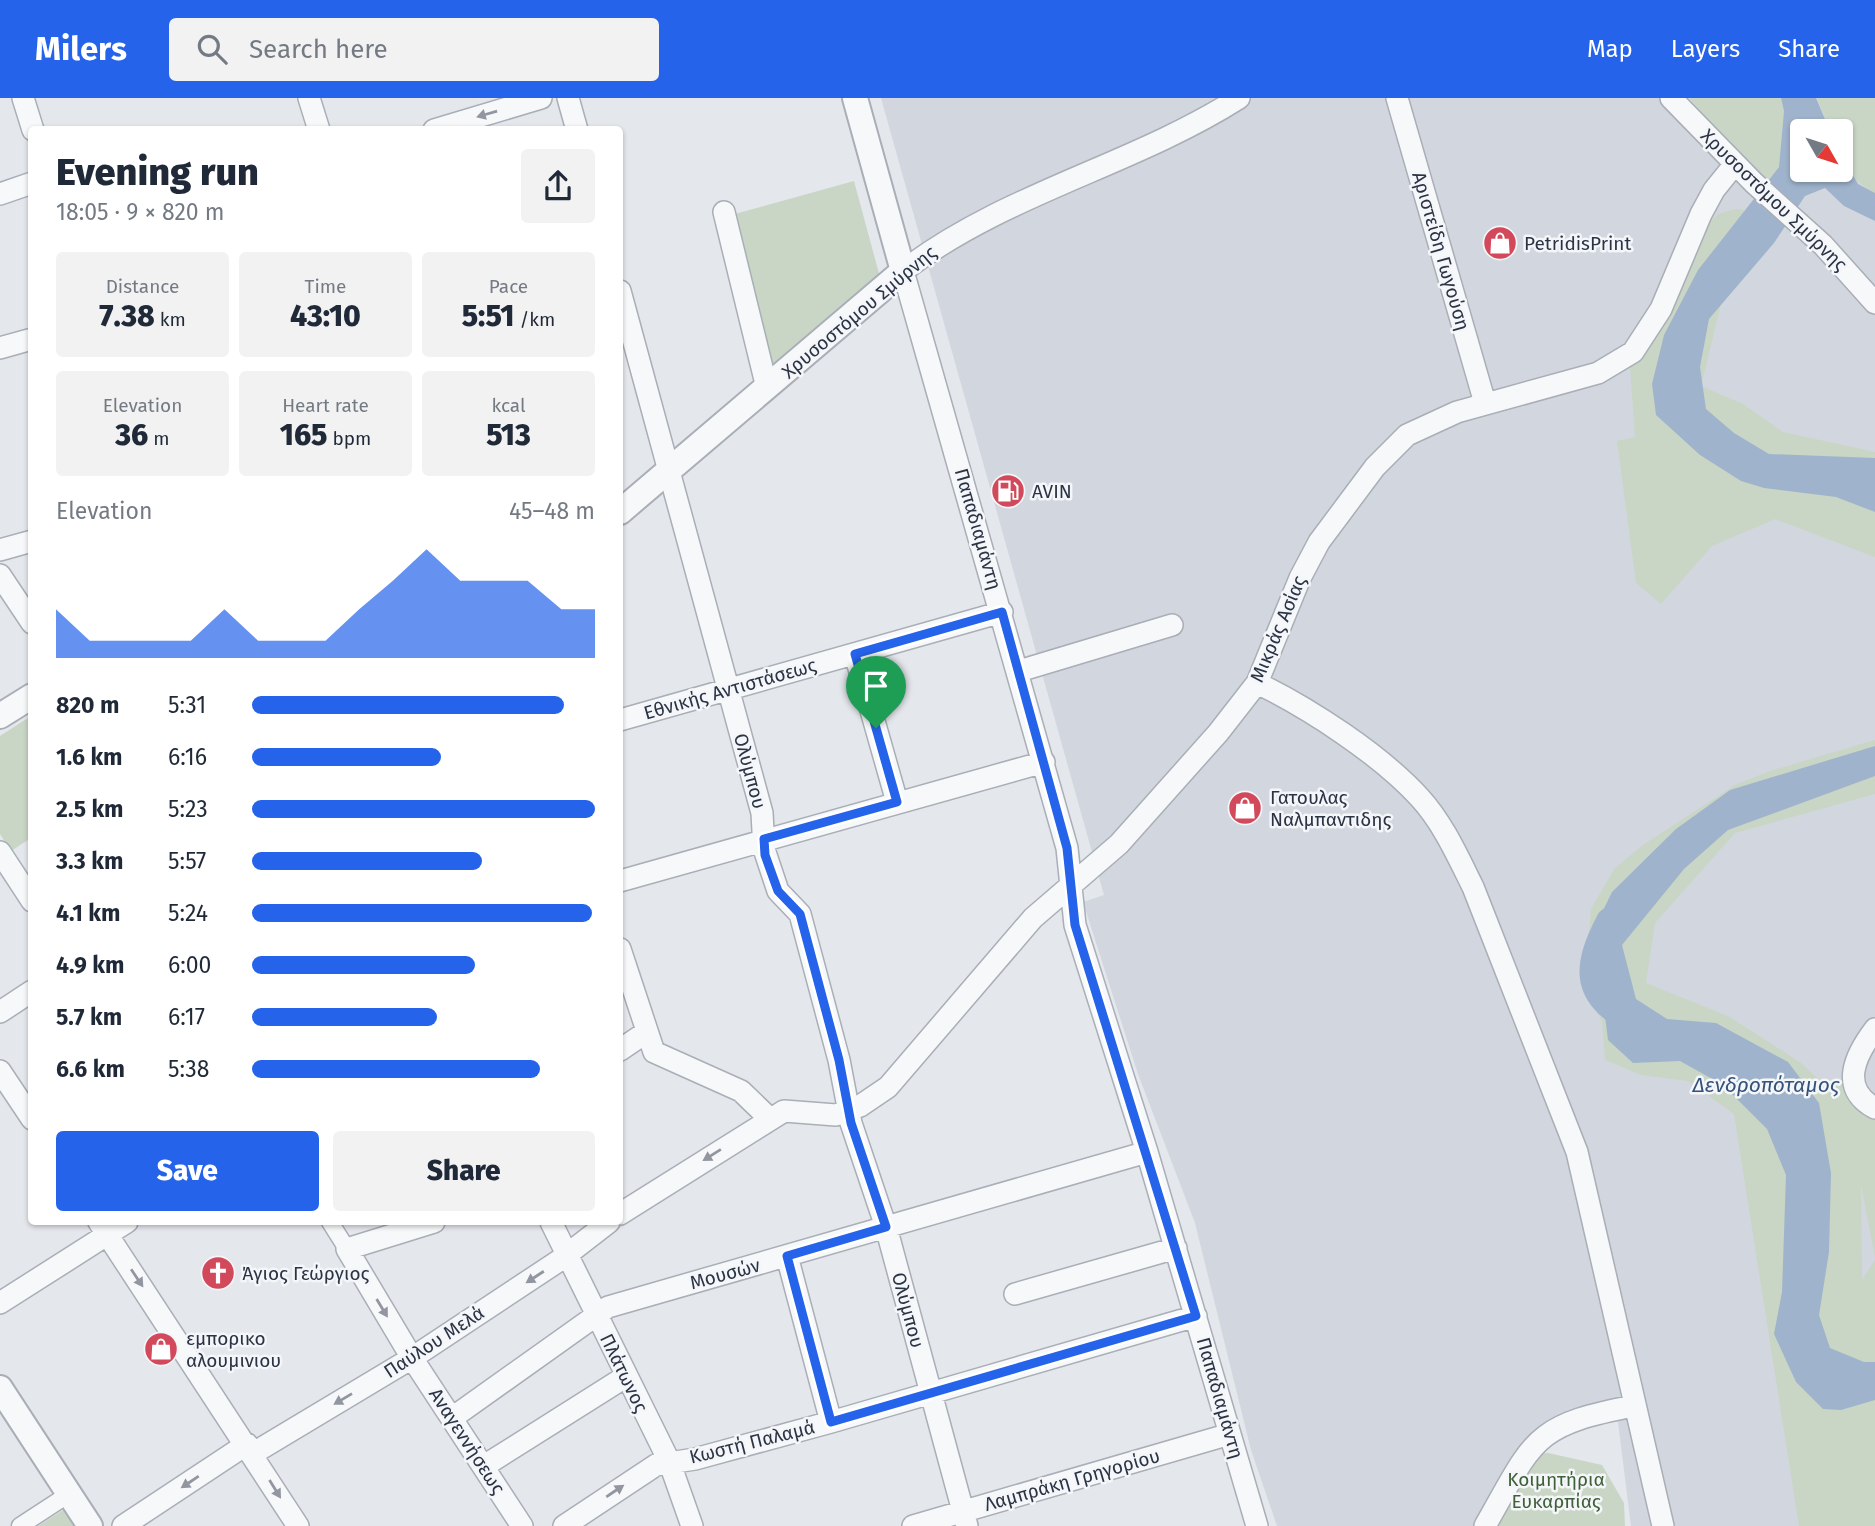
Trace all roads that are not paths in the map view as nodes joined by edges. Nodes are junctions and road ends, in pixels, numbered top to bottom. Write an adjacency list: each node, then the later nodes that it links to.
1 (23, 98): 9 (street)
2 (309, 98): 10 (street)
3 (541, 98): 11 (street, one-way to 11)
4 (569, 98): 12 (street)
5 (855, 98): 17 (street, Παπαδιαμάντη)
6 (1239, 98): 17 (street, Χρυσοστόμου Σμύρνης)
7 (1397, 98): 23 (street, Αριστείδη Γωγούση)
8 (1671, 98): 13 (street, Χρυσοστόμου Σμύρνης)
9 (32, 126)
10 (318, 126)
11 (447, 126)
12 (576, 126)
13 (1735, 164): 18 (street, Χρυσοστόμου Σμύρνης); 23 (street, Μικράς Ασίας)
14 (28, 184): 15 (street)
15 (0, 194)
16 (724, 212): 22 (street)
17 (903, 271): 22 (street, Χρυσοστόμου Σμύρνης); 29 (street, Παπαδιαμάντη)
18 (1875, 303)
19 (623, 322): 24 (street, Ολύμπου)
20 (28, 340): 21 (street)
21 (0, 348)
22 (767, 388): 24 (street, Χρυσοστόμου Σμύρνης)
23 (1485, 403): 34 (street, Μικράς Ασίας)
24 (668, 471): 25 (street, Χρυσοστόμου Σμύρνης); 35 (street, Ολύμπου)
25 (623, 509)
26 (28, 542): 27 (street)
27 (0, 550)
28 (0, 575): 30 (street)
29 (1002, 612): 32 (street, Εθνικής Αντιστάσεως); 33 (street, Παπαδιαμάντη)
30 (28, 617)
31 (1172, 625): 33 (street)
32 (855, 654): 35 (street, Εθνικής Αντιστάσεως); 40 (street)
33 (1020, 671): 39 (street, Παπαδιαμάντη)
34 (1257, 684): 44 (street, Μικράς Ασίας); 77 (street)
35 (729, 689): 38 (street, Εθνικής Αντιστάσεως); 41 (street, Ολύμπου)
36 (28, 698): 37 (street)
37 (0, 716)
38 (623, 719)
39 (1044, 762): 40 (street); 44 (street, Παπαδιαμάντη)
40 (897, 802): 41 (street)
41 (764, 839): 43 (street); 54 (street, Ολύμπου)
42 (0, 852): 45 (street)
43 (623, 880)
44 (1070, 886): 54 (street, Μικράς Ασίας); 57 (street, Παπαδιαμάντη)
45 (28, 895)
46 (623, 959): 50 (street)
47 (28, 994): 48 (street)
48 (0, 1012)
49 (1875, 1028): 53 (street)
50 (645, 1032): 51 (street); 56 (street)
51 (623, 1047)
52 (0, 1071): 55 (street)
53 (1875, 1108)
54 (848, 1111): 56 (street, Μικράς Ασίας); 63 (street, Ολύμπου)
55 (28, 1113)
56 (770, 1119): 58 (street, one-way to 58)
57 (1147, 1152): 63 (street, Μουσών); 65 (street, Παπαδιαμάντη)
58 (623, 1212)
59 (332, 1225): 66 (street)
60 (424, 1225): 66 (street)
61 (552, 1225): 67 (street, Πλάτωνος)
62 (605, 1225): 67 (street, Παύλου Μελά)
63 (886, 1227): 68 (street, Μουσών); 76 (street, Ολύμπου)
64 (103, 1228): 70 (street); 81 (street, one-way to 81)
65 (1176, 1248): 69 (street); 72 (street, Παπαδιαμάντη)
66 (347, 1249): 73 (street, Αναγεννήσεως, one-way to 73)
67 (567, 1255): 71 (street, Πλάτωνος); 73 (street, Παύλου Μελά, one-way to 73)
68 (787, 1256): 71 (street, Μουσών); 79 (street)
69 (1015, 1294)
70 (0, 1303)
71 (596, 1314): 74 (street, Πλάτωνος); 78 (street, Μουσών)
72 (1196, 1316): 76 (street, Κωστή Παλαμά); 80 (street, Παπαδιαμάντη)
73 (412, 1358): 78 (street, Αναγεννήσεως); 81 (street, Παύλου Μελά, one-way to 81)
74 (625, 1377): 82 (street, Πλάτωνος); 83 (street)
75 (0, 1388): 84 (street)
76 (931, 1392): 79 (street, Κωστή Παλαμά); 85 (street, Ολύμπου)
77 (1634, 1406): 95 (street); 96 (street)
78 (452, 1418): 83 (street, Αναγεννήσεως)
79 (831, 1422): 82 (street, Κωστή Παλαμά)
80 (1230, 1434): 85 (street, Λαμπράκη Γρηγορίου); 94 (street, Παπαδιαμάντη)
81 (249, 1449): 88 (street, Παύλου Μελά, one-way to 88); 89 (street, one-way to 89)
82 (669, 1461): 91 (street, Κωστή Παλαμά, one-way to 82); 92 (street, Πλάτωνος)
83 (484, 1466): 90 (street, Αναγεννήσεως)
84 (69, 1493): 86 (street); 87 (street)
85 (964, 1519): 93 (street, Λαμπράκη Γρηγορίου)
86 (20, 1526)
87 (90, 1526)
88 (123, 1526)
89 (298, 1526)
90 (522, 1526)
91 (564, 1526)
92 (692, 1526)
93 (913, 1526)
94 (1257, 1526)
95 (1485, 1526)
96 (1663, 1526)

